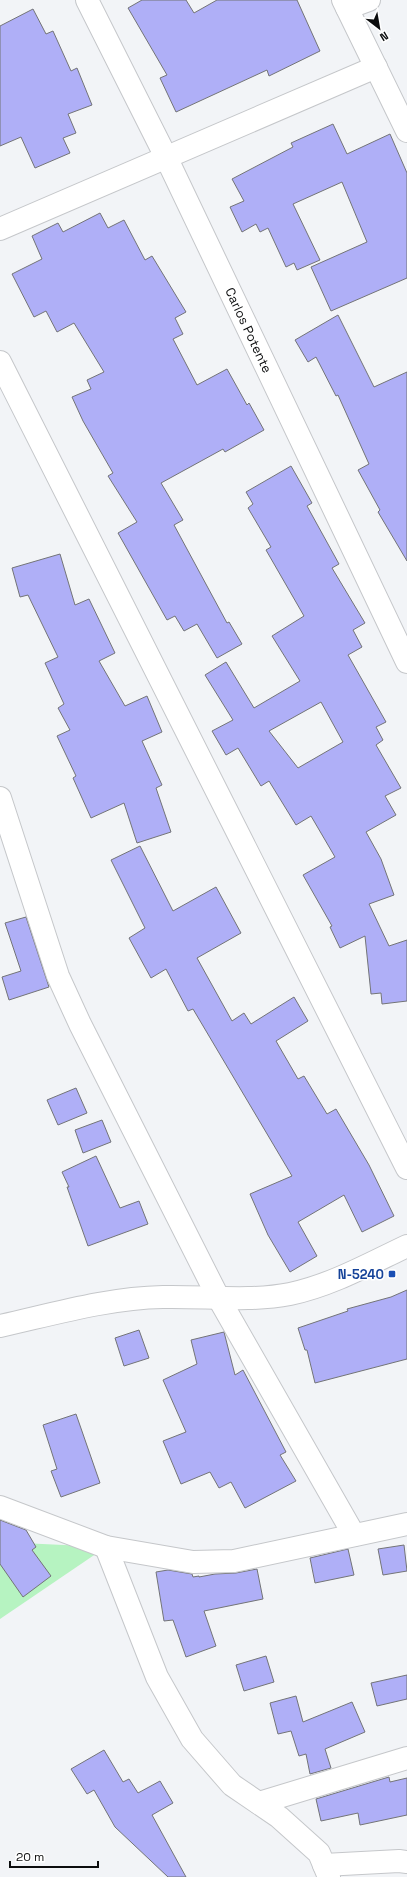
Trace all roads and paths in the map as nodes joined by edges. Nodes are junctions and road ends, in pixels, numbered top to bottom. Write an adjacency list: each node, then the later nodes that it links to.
1 (87, 0): 6 (street, Carlos Potente)
2 (369, 0): 3 (street)
3 (345, 4): 4 (street)
4 (376, 67): 5 (street); 6 (street)
5 (407, 131)
6 (166, 157): 7 (street); 9 (street, Carlos Potente)
7 (0, 229)
8 (0, 362): 11 (street)
9 (407, 662)
10 (0, 798): 13 (street)
11 (407, 1168)
12 (407, 1246): 13 (street)
13 (218, 1297): 14 (street); 17 (street)
14 (0, 1326)
15 (0, 1507): 18 (street)
16 (407, 1524): 17 (street)
17 (354, 1536): 18 (street)
18 (106, 1547): 20 (street)
19 (407, 1758): 20 (street)
20 (259, 1803): 22 (street)
21 (407, 1862): 22 (street)
22 (326, 1871)

